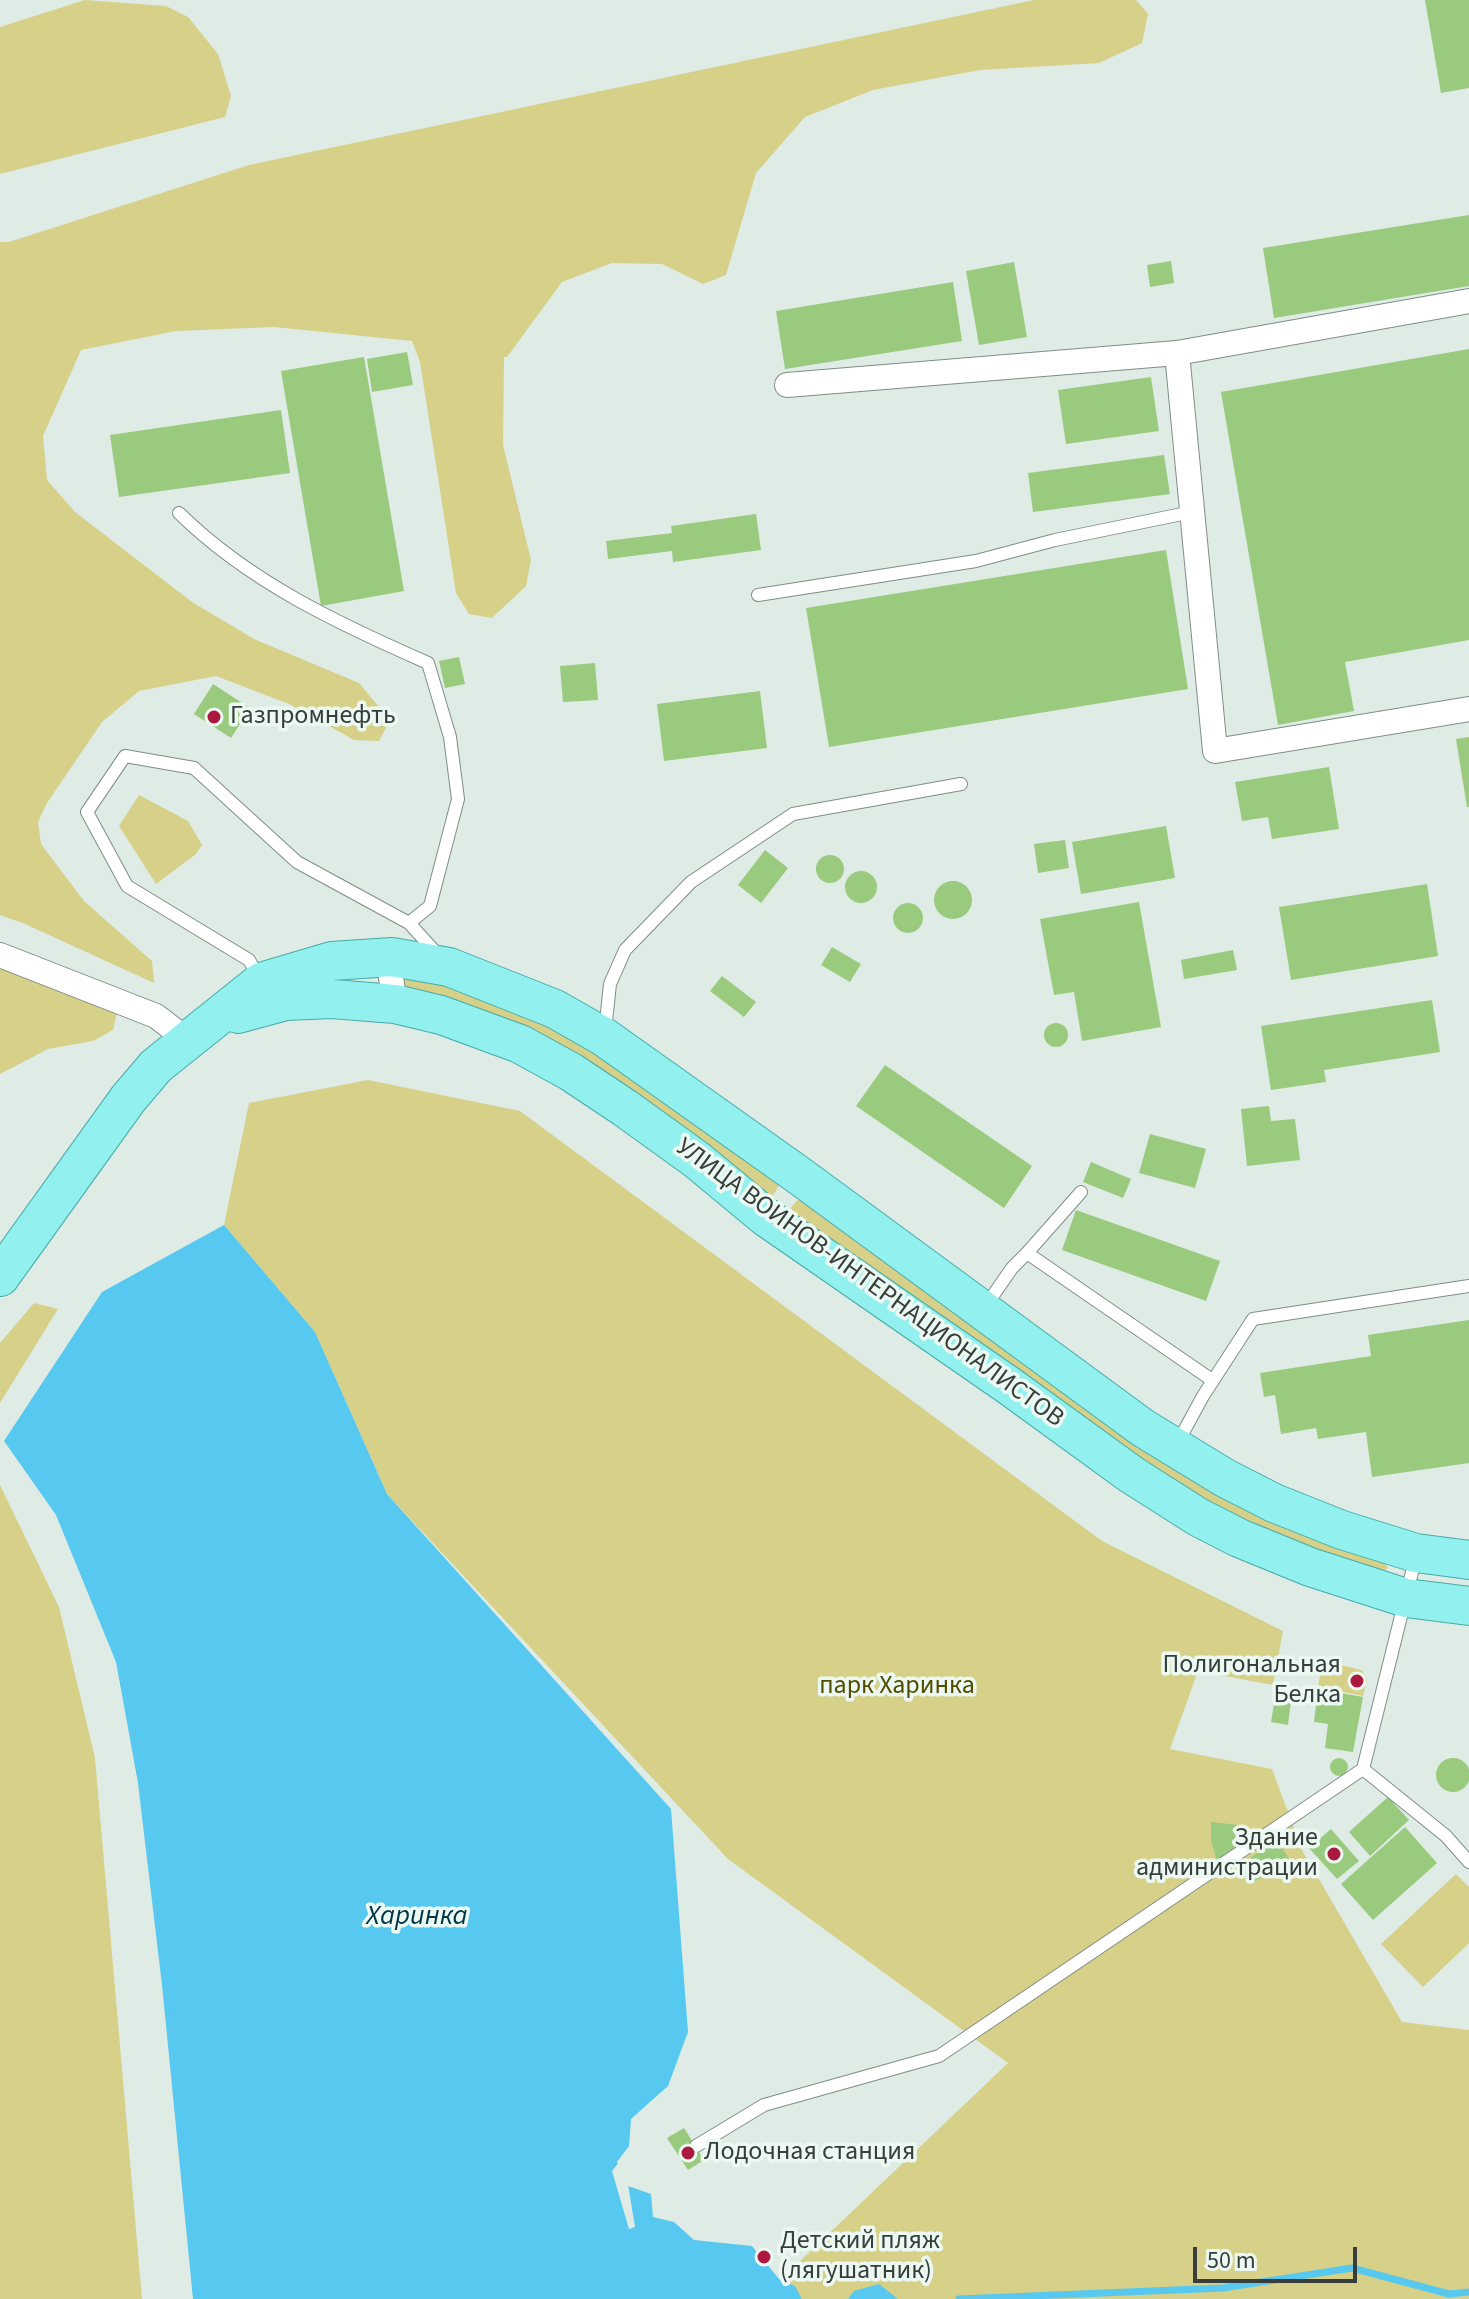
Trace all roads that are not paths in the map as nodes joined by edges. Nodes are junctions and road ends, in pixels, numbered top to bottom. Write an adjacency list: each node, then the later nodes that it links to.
1 (1469, 301): 2 (street)
2 (1177, 353): 3 (street); 4 (street)
3 (787, 385)
4 (1192, 512): 6 (lane); 7 (street)
5 (179, 513): 9 (lane)
6 (758, 595)
7 (1469, 709)
8 (961, 784): 16 (lane)
9 (409, 923): 12 (lane); 13 (lane)
10 (0, 955): 15 (street)
11 (392, 957): 12 (main road, УЛИЦА ВОИНОВ-ИНТЕРНАЦИОНАЛИСТОВ); 13 (main road, УЛИЦА ВОИНОВ-ИНТЕРНАЦИОНАЛИСТОВ); 14 (street)
12 (449, 967): 16 (main road, УЛИЦА ВОИНОВ-ИНТЕРНАЦИОНАЛИСТОВ)
13 (267, 994): 14 (main road, УЛИЦА ВОИНОВ-ИНТЕРНАЦИОНАЛИСТОВ); 15 (main road)
14 (395, 1004): 26 (main road, УЛИЦА ВОИНОВ-ИНТЕРНАЦИОНАЛИСТОВ)
15 (201, 1030): 19 (main road)
16 (604, 1037): 21 (main road, УЛИЦА ВОИНОВ-ИНТЕРНАЦИОНАЛИСТОВ)
17 (1081, 1192): 18 (lane)
18 (1027, 1253): 21 (lane); 22 (lane)
19 (0, 1277)
20 (1469, 1286): 22 (lane)
21 (983, 1310): 23 (main road, УЛИЦА ВОИНОВ-ИНТЕРНАЦИОНАЛИСТОВ)
22 (1212, 1380): 23 (lane)
23 (1175, 1449): 24 (main road, УЛИЦА ВОИНОВ-ИНТЕРНАЦИОНАЛИСТОВ)
24 (1416, 1553): 25 (main road, УЛИЦА ВОИНОВ-ИНТЕРНАЦИОНАЛИСТОВ); 26 (lane)
25 (1469, 1560)
26 (1406, 1598): 27 (main road, УЛИЦА ВОИНОВ-ИНТЕРНАЦИОНАЛИСТОВ); 28 (lane)
27 (1469, 1606)
28 (1363, 1769): 29 (lane); 30 (lane)
29 (1469, 1862)
30 (696, 2146)

